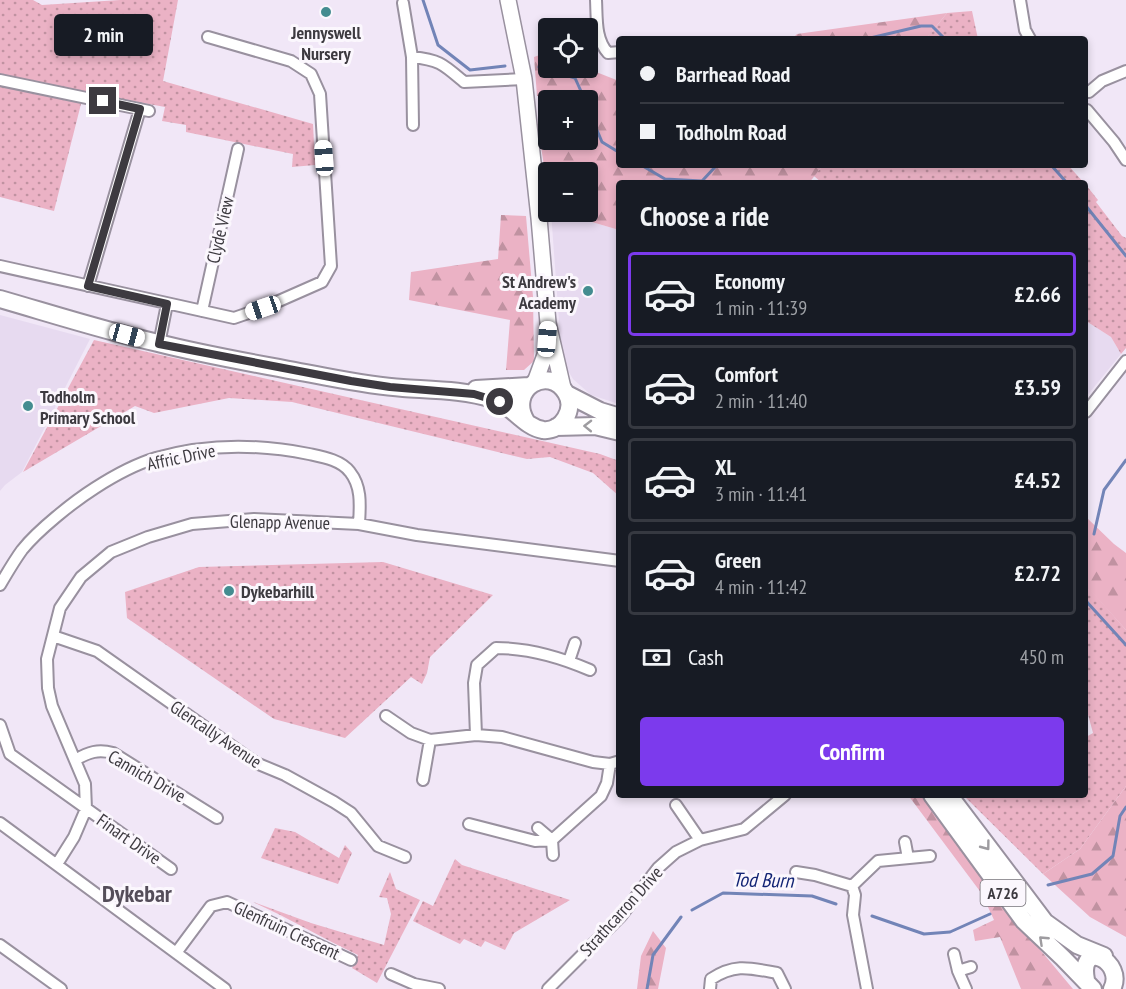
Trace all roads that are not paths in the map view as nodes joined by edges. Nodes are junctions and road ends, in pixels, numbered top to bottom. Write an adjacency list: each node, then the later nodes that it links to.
1 (508, 0): 10 (street)
2 (596, 0): 7 (street)
3 (1020, 0): 5 (street)
4 (404, 3): 8 (street)
5 (1028, 36)
6 (208, 37): 23 (street)
7 (616, 52)
8 (412, 57): 10 (street); 16 (street)
9 (1126, 71): 12 (street)
10 (524, 79): 24 (street)
11 (0, 80): 20 (street)
12 (1088, 90)
13 (1088, 93): 14 (street)
14 (1088, 108)
15 (1088, 111): 18 (street)
16 (413, 125)
17 (238, 149): 23 (street, Clyde View)
18 (1126, 160)
19 (0, 266): 20 (street)
20 (88, 286): 22 (street)
21 (0, 299): 25 (main road)
22 (167, 304): 23 (street); 25 (street)
23 (202, 311)
24 (548, 323): 27 (street); 29 (street)
25 (159, 344): 28 (main road)
26 (1126, 361): 30 (street)
27 (532, 384): 28 (main road); 29 (main road); 32 (main road)
28 (448, 391): 32 (main road)
29 (565, 391): 31 (main road); 33 (main road)
30 (1088, 409)
31 (616, 416)
32 (526, 421): 33 (main road)
33 (556, 427): 34 (main road, one-way to 33)
34 (616, 431)
35 (359, 524): 36 (street, Glenapp Avenue); 37 (street, Affric Drive); 38 (street, Glenapp Avenue)
36 (616, 560)
37 (0, 585)
38 (53, 636): 46 (street, Glenapp Avenue); 63 (street, Glencally Avenue)
39 (575, 643): 40 (street)
40 (569, 661): 41 (street); 44 (street)
41 (590, 670)
42 (386, 716): 45 (street)
43 (0, 725): 53 (street, Finart Drive)
44 (476, 735): 45 (street); 47 (street)
45 (430, 740): 48 (street)
46 (75, 760): 53 (street, Glenapp Avenue); 54 (street, Cannich Drive)
47 (615, 762): 58 (street)
48 (423, 780)
49 (781, 798): 59 (street, Strathcarron Drive)
50 (934, 798): 77 (main road, A726, one-way to 50)
51 (952, 798): 72 (main road, A726, one-way to 72)
52 (676, 805): 59 (street)
53 (86, 809): 65 (street, Glenapp Avenue); 66 (street, Finart Drive)
54 (217, 818)
55 (0, 822): 65 (street)
56 (469, 824): 58 (street)
57 (538, 828): 58 (street)
58 (552, 840): 61 (street)
59 (700, 840): 79 (street, Strathcarron Drive)
60 (905, 842): 64 (street)
61 (553, 855)
62 (930, 856): 64 (street)
63 (405, 857)
64 (908, 858): 68 (street)
65 (57, 864): 70 (street)
66 (171, 869)
67 (796, 872): 68 (street)
68 (852, 886): 85 (street)
69 (0, 945): 80 (street)
70 (176, 953): 73 (street, Glenfruin Crescent); 81 (street)
71 (954, 954): 75 (street)
72 (1114, 956): 77 (main road); 78 (main road)
73 (351, 960)
74 (970, 967): 75 (street)
75 (958, 971): 86 (street)
76 (391, 974): 82 (street)
77 (1089, 986)
78 (1117, 986)
79 (554, 987)
80 (61, 989)
81 (225, 989)
82 (439, 989)
83 (710, 989): 84 (street)
84 (785, 989)
85 (867, 989)
86 (966, 989)

